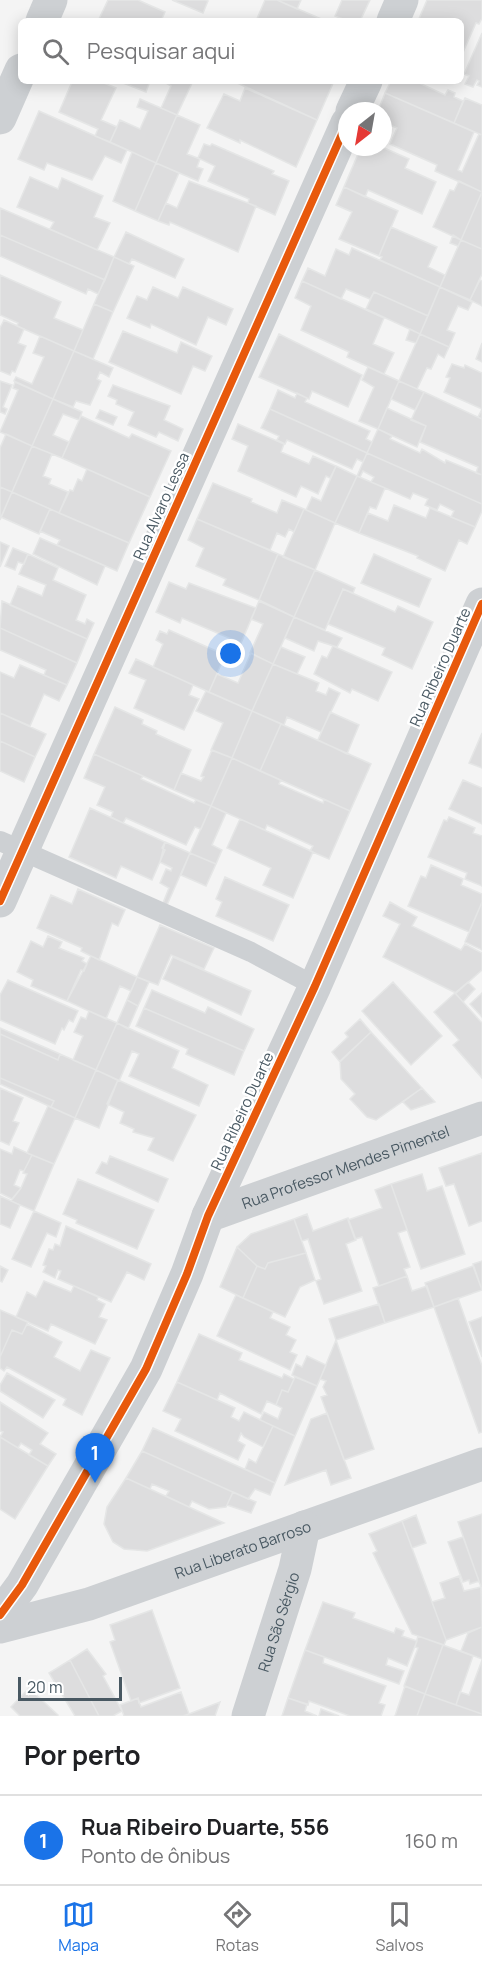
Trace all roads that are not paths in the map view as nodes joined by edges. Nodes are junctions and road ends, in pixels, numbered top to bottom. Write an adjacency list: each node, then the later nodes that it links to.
1 (51, 0): 3 (street)
2 (402, 0): 4 (street)
3 (43, 18)
4 (394, 18)
5 (18, 77): 8 (street)
6 (365, 84): 7 (street)
7 (356, 102)
8 (0, 118)
9 (338, 142): 11 (street, Rua Alvaro Lessa)
10 (482, 604): 13 (street, Rua Ribeiro Duarte)
11 (11, 846): 12 (street, Rua Alvaro Lessa); 13 (lane)
12 (0, 901)
13 (315, 986): 15 (street, Rua Ribeiro Duarte)
14 (482, 1118): 15 (street, Rua Professor Mendes Pimentel)
15 (208, 1216): 18 (street, Rua Ribeiro Duarte)
16 (482, 1464): 17 (street, Rua Liberato Barroso)
17 (304, 1527): 19 (street, Rua Liberato Barroso); 20 (street, Rua São Sérgio)
18 (0, 1615)
19 (0, 1627)
20 (248, 1716)

